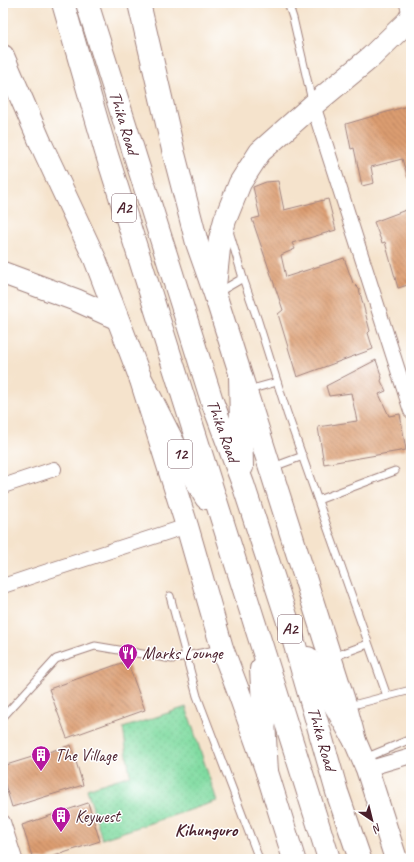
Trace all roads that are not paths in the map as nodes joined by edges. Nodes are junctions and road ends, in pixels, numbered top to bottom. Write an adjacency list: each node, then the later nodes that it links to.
1 (63, 3): 25 (main road, Thika Road / A2)
2 (86, 3): 21 (main road, Thika Road / A2)
3 (139, 3): 11 (main road, Thika Road)
4 (288, 3): 7 (lane)
5 (408, 17): 7 (main road)
6 (3, 56): 12 (main road)
7 (313, 105): 8 (main road); 16 (street)
8 (225, 220): 10 (lane); 11 (main road)
9 (3, 273): 12 (main road)
10 (243, 278): 11 (lane); 14 (lane)
11 (215, 294): 15 (main road, Thika Road)
12 (116, 318): 13 (main road)
13 (140, 377): 24 (main road); 25 (main road, 12)
14 (277, 382): 15 (lane); 17 (lane)
15 (243, 384): 18 (main road, Thika Road); 21 (main road)
16 (411, 411)
17 (303, 456): 18 (lane); 23 (lane)
18 (270, 468): 33 (main road, Thika Road)
19 (54, 469): 22 (street)
20 (395, 471): 23 (lane)
21 (243, 484): 28 (main road, Thika Road / A2)
22 (3, 486)
23 (318, 500): 30 (lane)
24 (187, 526): 26 (street); 31 (main road)
25 (224, 528): 29 (main road, Thika Road / A2)
26 (3, 586)
27 (170, 596): 32 (lane)
28 (290, 628): 39 (main road); 47 (main road, Thika Road / A2)
29 (259, 637): 41 (main road); 46 (main road, Thika Road / A2)
30 (368, 644): 33 (lane); 35 (lane)
31 (222, 648): 32 (lane); 41 (main road)
32 (186, 656): 37 (lane); 44 (lane)
33 (331, 658): 36 (main road, Thika Road)
34 (411, 690): 35 (lane)
35 (387, 696): 36 (lane)
36 (346, 707): 39 (main road, Thika Road)
37 (3, 717)
38 (411, 739): 39 (lane)
39 (362, 756): 40 (street); 48 (main road, Thika Road)
40 (410, 760)
41 (266, 772): 45 (main road)
42 (3, 822): 43 (street)
43 (15, 859)
44 (258, 859)
45 (294, 859)
46 (329, 859)
47 (360, 859)
48 (396, 859)

